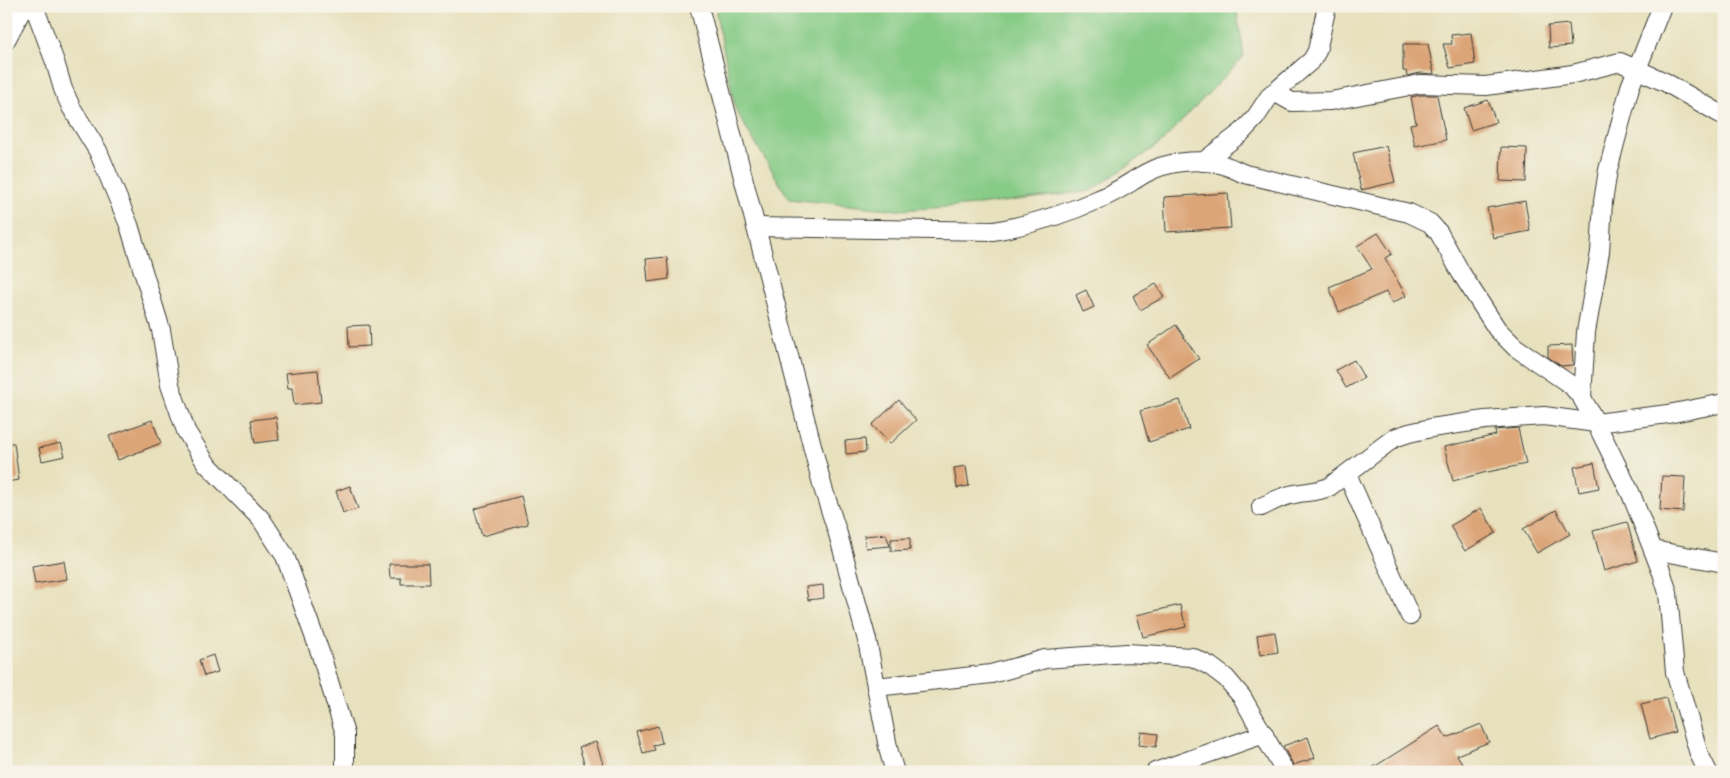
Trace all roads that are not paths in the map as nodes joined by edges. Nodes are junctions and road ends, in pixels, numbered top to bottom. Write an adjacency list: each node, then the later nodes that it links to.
1 (24, 6): 6 (street)
2 (34, 6): 22 (street)
3 (698, 6): 11 (street)
4 (1327, 6): 8 (street)
5 (1662, 6): 7 (street)
6 (6, 40)
7 (1637, 68): 8 (street); 9 (street); 12 (street)
8 (1274, 92): 10 (street)
9 (1724, 116)
10 (1203, 162): 11 (street); 12 (street)
11 (756, 227): 20 (street)
12 (1582, 398): 14 (street)
13 (1724, 402): 14 (street)
14 (1596, 423): 15 (street); 17 (street)
15 (1347, 474): 16 (street); 19 (street)
16 (1261, 507)
17 (1653, 550): 18 (street); 26 (street)
18 (1724, 563)
19 (1410, 616)
20 (876, 687): 21 (street); 23 (street)
21 (1264, 734): 24 (street); 25 (street)
22 (345, 772)
23 (895, 772)
24 (1154, 772)
25 (1285, 772)
26 (1708, 772)

